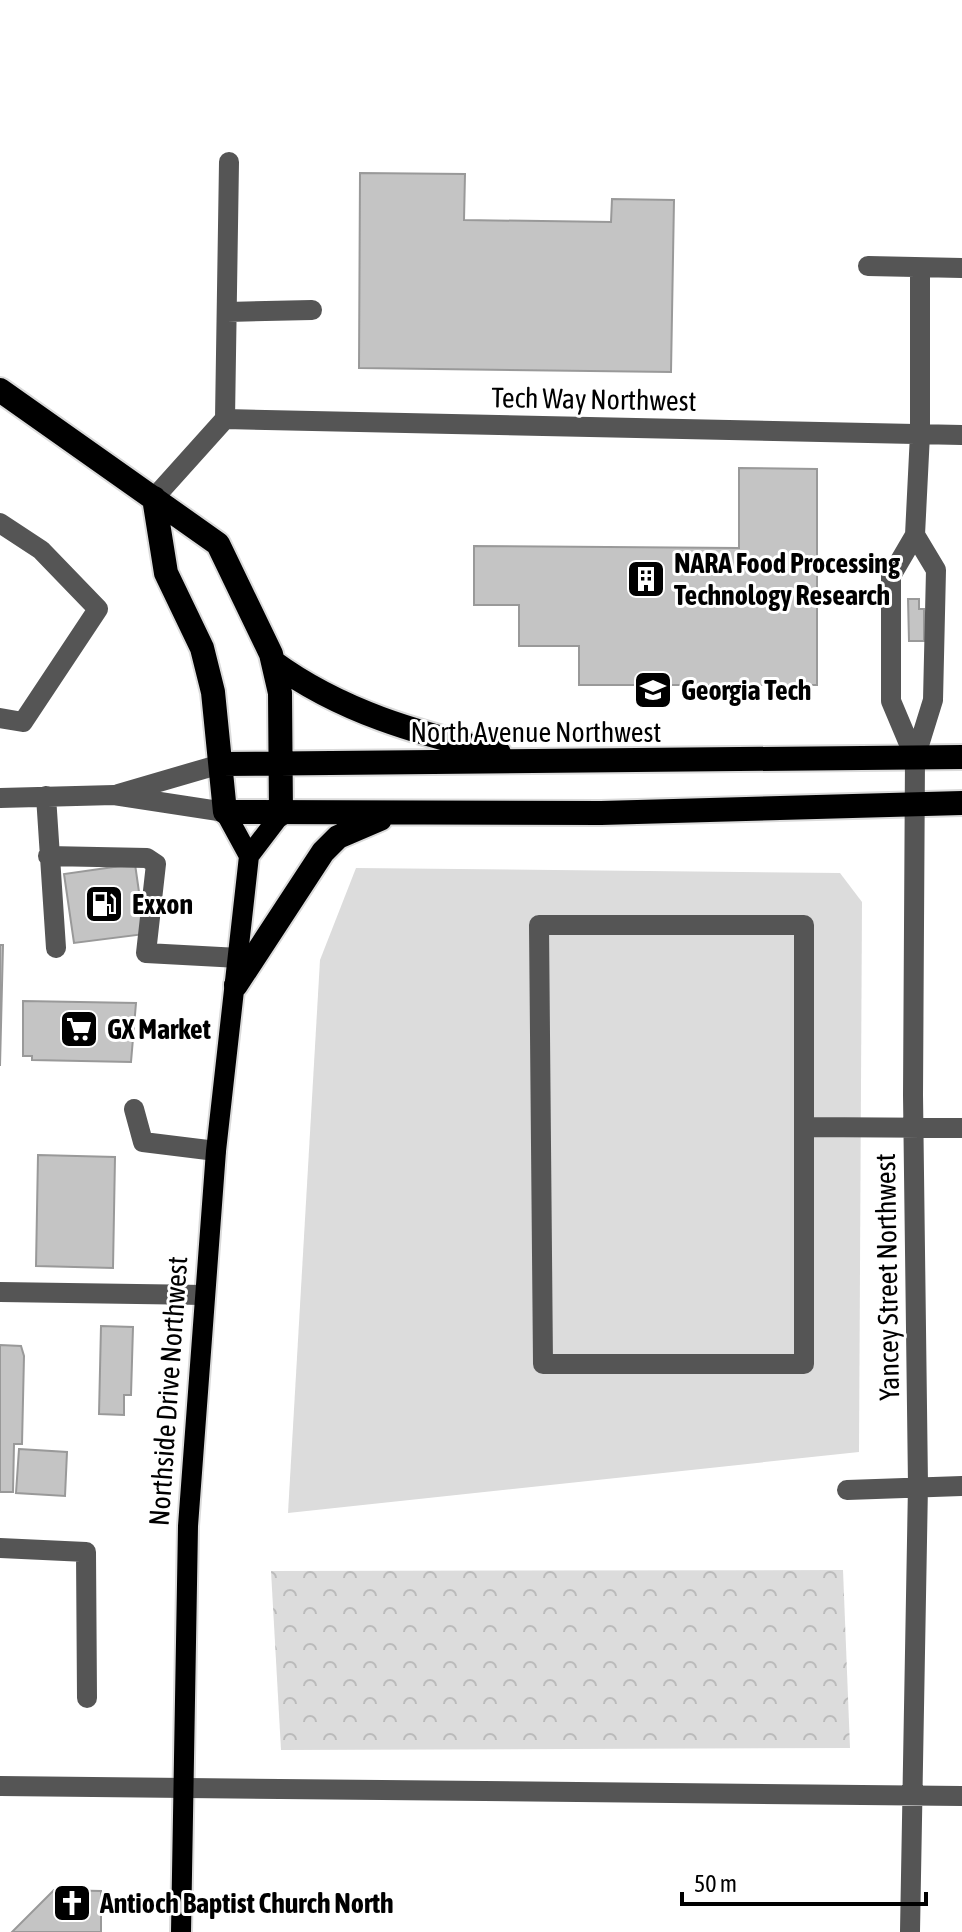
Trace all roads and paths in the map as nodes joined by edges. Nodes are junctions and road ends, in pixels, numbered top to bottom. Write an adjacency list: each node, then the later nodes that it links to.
1 (229, 162): 6 (street)
2 (868, 266): 4 (street)
3 (962, 268): 4 (street)
4 (920, 270): 9 (street)
5 (312, 310): 6 (street)
6 (227, 312): 8 (street)
7 (0, 390): 11 (highway)
8 (225, 419): 9 (street, Tech Way Northwest); 11 (street)
9 (920, 434): 10 (street, Tech Way Northwest); 13 (street)
10 (962, 435)
11 (154, 498): 14 (highway); 20 (highway)
12 (0, 523): 15 (street)
13 (915, 535): 17 (street); 17 (street)
14 (273, 662): 18 (highway); 19 (highway)
15 (0, 718)
16 (962, 757): 17 (highway, North Avenue Northwest)
17 (915, 758): 19 (highway, North Avenue Northwest); 24 (street, Yancey Street Northwest)
18 (283, 762): 19 (highway, North Avenue Northwest); 20 (highway, North Avenue Northwest); 28 (highway)
19 (533, 762)
20 (221, 764): 21 (street, North Avenue Northwest); 26 (highway)
21 (114, 795): 22 (street, North Avenue Northwest); 26 (street, North Avenue Northwest)
22 (46, 796): 23 (street, North Avenue Northwest); 29 (street)
23 (0, 798)
24 (914, 803): 25 (highway, North Avenue Northwest); 27 (highway, North Avenue Northwest); 36 (street, Yancey Street Northwest)
25 (962, 803)
26 (225, 812): 28 (highway, North Avenue Northwest); 30 (main road)
27 (400, 812): 28 (highway, North Avenue Northwest); 33 (highway)
28 (281, 814): 30 (main road)
29 (48, 856): 31 (street); 32 (street)
30 (249, 856): 32 (main road, Northside Drive Northwest)
31 (56, 948)
32 (239, 958): 33 (main road, Northside Drive Northwest)
33 (236, 985): 38 (main road, Northside Drive Northwest)
34 (134, 1109): 38 (street)
35 (804, 1127): 35 (street); 36 (street)
36 (914, 1127): 37 (street); 41 (street, Yancey Street Northwest)
37 (962, 1128)
38 (216, 1151): 40 (main road, Northside Drive Northwest)
39 (0, 1292): 40 (street)
40 (205, 1295): 47 (main road, Northside Drive Northwest)
41 (918, 1485): 42 (street); 43 (street); 48 (street, Yancey Street Northwest)
42 (962, 1486)
43 (847, 1490)
44 (0, 1548): 45 (street)
45 (87, 1698)
46 (0, 1786): 47 (street)
47 (183, 1788): 48 (street); 50 (main road, Northside Drive Northwest)
48 (913, 1795): 49 (street); 51 (street, Yancey Street Northwest)
49 (962, 1796)
50 (181, 1932)
51 (910, 1932)

